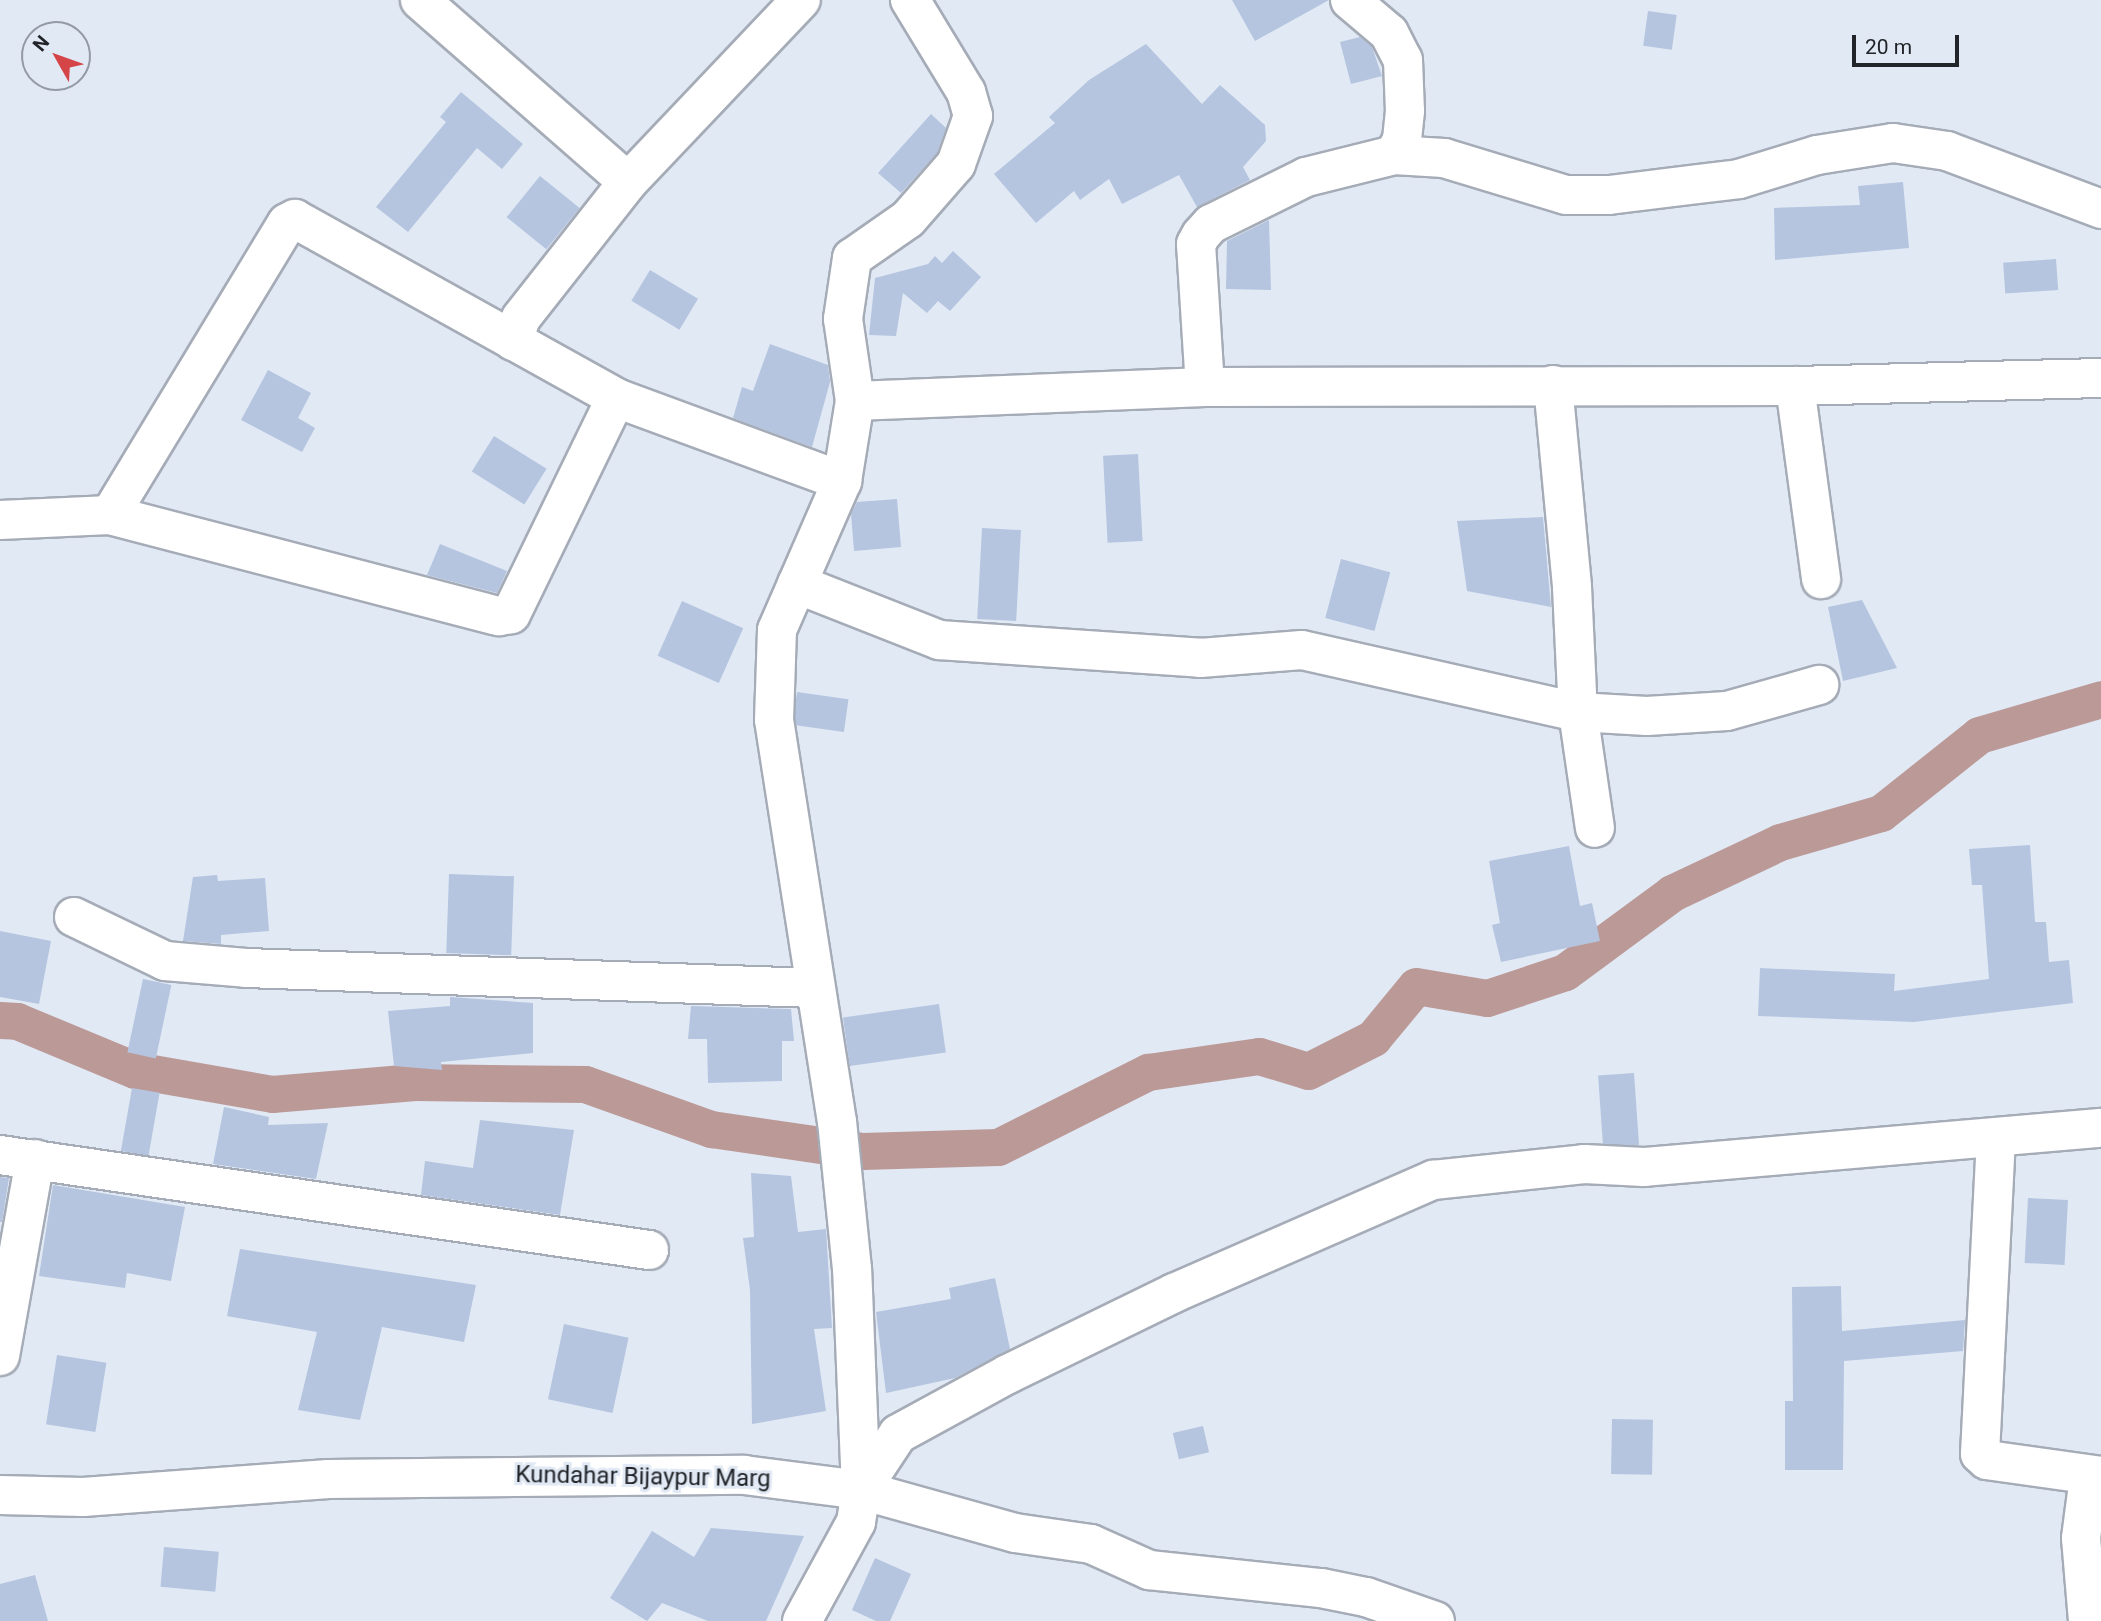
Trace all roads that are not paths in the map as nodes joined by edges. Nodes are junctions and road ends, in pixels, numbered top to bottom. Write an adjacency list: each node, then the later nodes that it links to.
1 (420, 0): 6 (street)
2 (802, 0): 6 (street)
3 (910, 0): 14 (street)
4 (1350, 0): 5 (street)
5 (1394, 155): 7 (street); 12 (street)
6 (628, 182): 8 (street)
7 (2101, 209)
8 (513, 341): 13 (street); 16 (street)
9 (2101, 378): 11 (street)
10 (1553, 385): 11 (street); 12 (street); 21 (street)
11 (1795, 386): 18 (street)
12 (1205, 387): 14 (street)
13 (616, 398): 15 (street); 16 (street)
14 (855, 401): 15 (street)
15 (842, 481): 19 (street)
16 (110, 515): 17 (street)
17 (0, 520)
18 (1821, 579)
19 (797, 584): 21 (street); 24 (street)
20 (1819, 685): 21 (street)
21 (1578, 712): 22 (street)
22 (1595, 828)
23 (74, 917): 24 (street)
24 (814, 988): 31 (street)
25 (2101, 1128): 26 (street)
26 (1996, 1138): 30 (street); 31 (street)
27 (17, 1157): 28 (street); 29 (street)
28 (649, 1250)
29 (0, 1356)
30 (2095, 1477): 35 (street)
31 (861, 1490): 32 (street, Kundahar Bijaypur Marg); 33 (street); 34 (street, Kundahar Bijaypur Marg)
32 (0, 1495)
33 (802, 1621)
34 (1435, 1621)
35 (2088, 1621)

